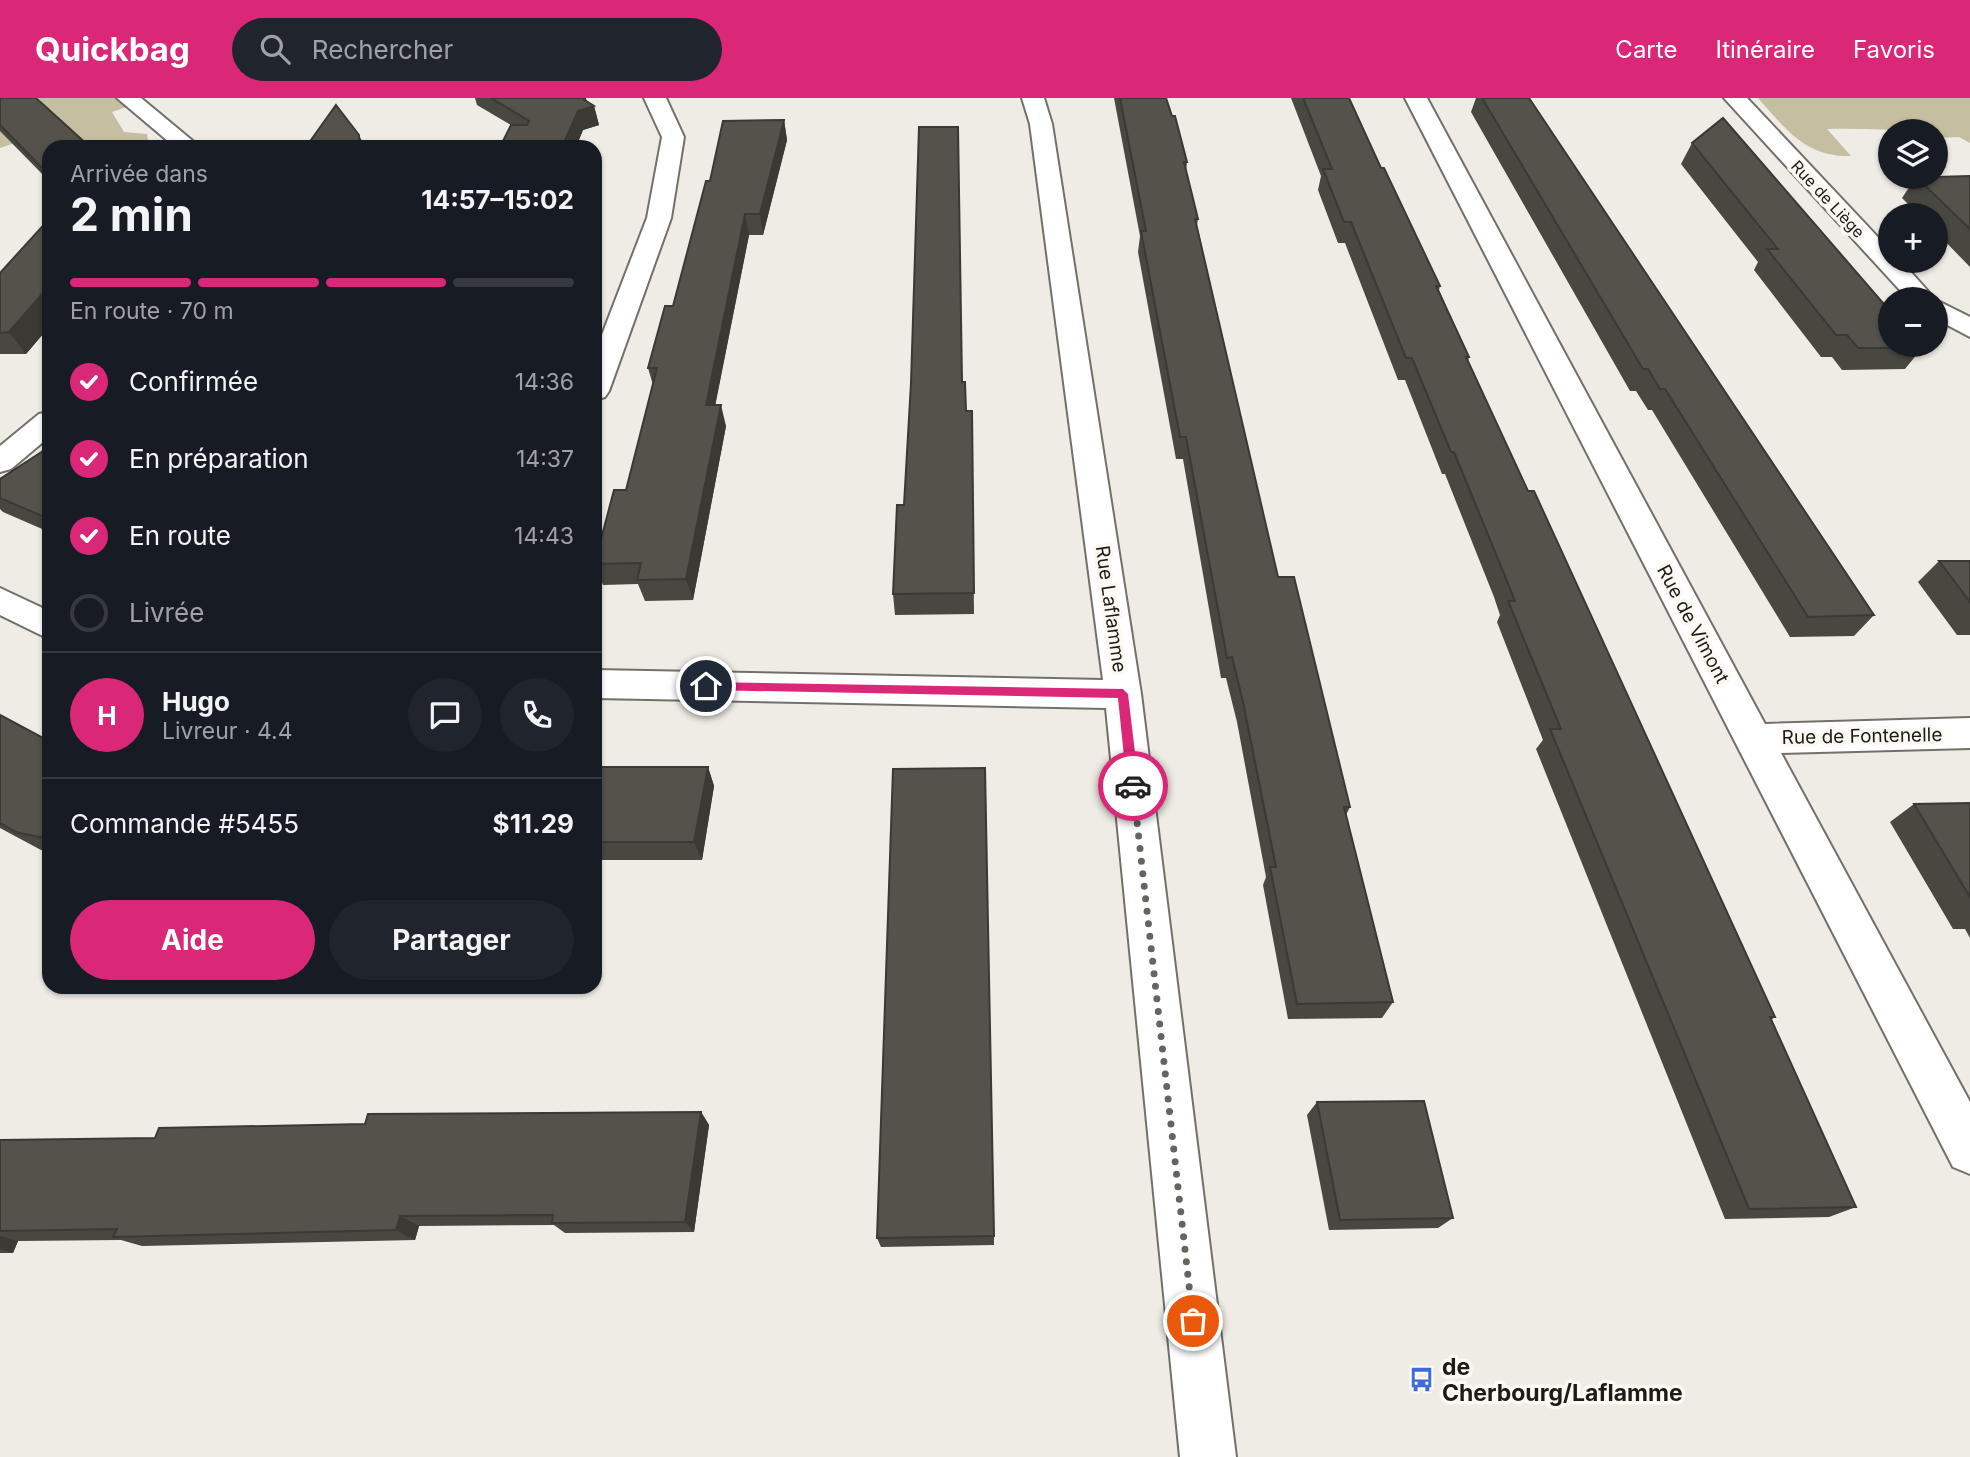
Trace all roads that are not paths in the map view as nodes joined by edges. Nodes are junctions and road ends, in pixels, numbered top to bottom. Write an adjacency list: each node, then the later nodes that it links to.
1 (128, 98): 6 (street)
2 (655, 98): 10 (street)
3 (1033, 98): 16 (street, Rue Laflamme)
4 (1416, 98): 18 (street, Rue de Vimont)
5 (1735, 98): 7 (street, Rue de Liège)
6 (180, 140)
7 (1911, 287)
8 (1948, 315): 9 (street)
9 (1970, 329)
10 (602, 372)
11 (42, 427): 12 (street)
12 (0, 462)
13 (0, 600): 14 (street)
14 (42, 622)
15 (602, 684): 16 (street)
16 (1123, 694): 20 (street, Rue Laflamme)
17 (1970, 733): 18 (street, Rue de Fontenelle)
18 (1753, 739): 19 (street, Rue de Vimont)
19 (1970, 1150)
20 (1208, 1457)

